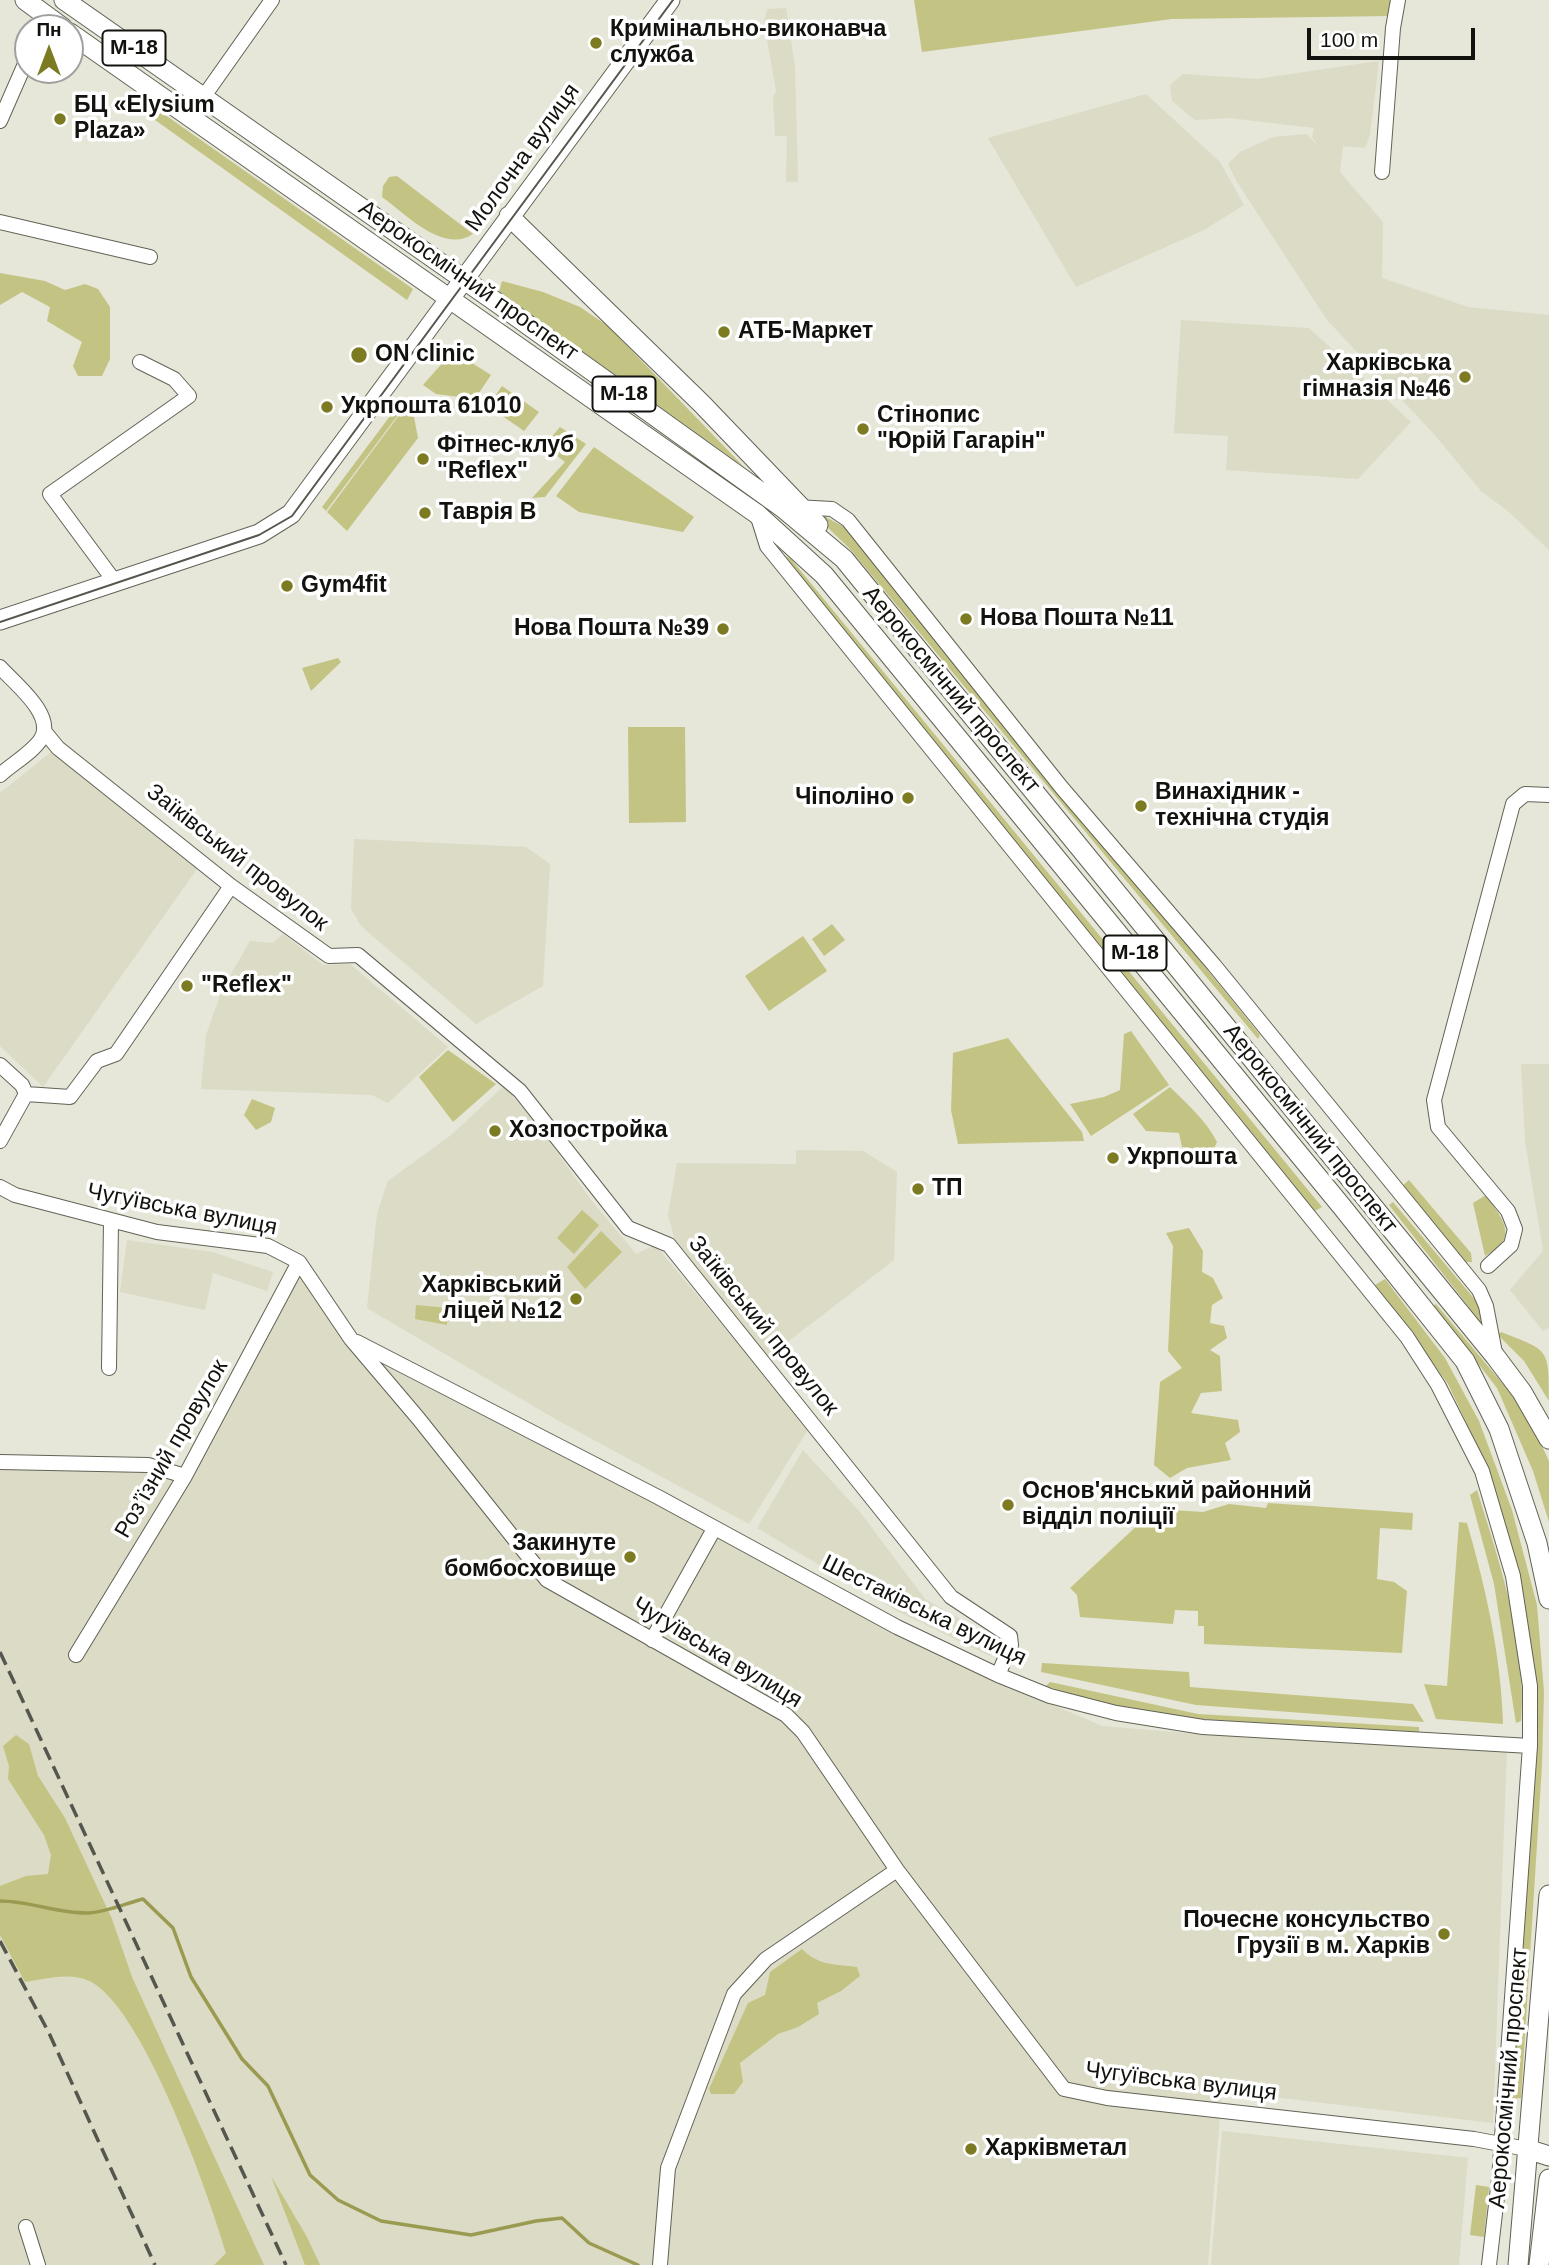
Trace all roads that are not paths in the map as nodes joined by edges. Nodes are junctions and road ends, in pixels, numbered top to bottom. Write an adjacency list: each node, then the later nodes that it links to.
1 (25, 0): 6 (main road)
2 (272, 0): 9 (street)
3 (670, 0): 13 (main road, Молочна вулиця)
4 (1398, 0): 12 (street)
5 (70, 3): 9 (main road, Аерокосмічний проспект / М-18)
6 (45, 14)
7 (84, 43): 10 (main road, Аерокосмічний проспект / М-18)
8 (16, 84): 11 (street)
9 (204, 96): 10 (street); 16 (main road, Аерокосмічний проспект / М-18)
10 (190, 116): 17 (main road, Аерокосмічний проспект / М-18)
11 (0, 121)
12 (1382, 172)
13 (509, 216): 16 (main road, Молочна вулиця); 19 (main road)
14 (0, 222): 15 (street)
15 (150, 257)
16 (465, 279): 17 (main road, Молочна вулиця); 20 (main road, Аерокосмічний проспект / М-18)
17 (450, 299): 23 (main road, Аерокосмічний проспект / М-18); 25 (main road, Молочна вулиця)
18 (140, 362): 25 (street)
19 (745, 447): 20 (main road); 21 (main road)
20 (732, 472): 22 (main road, Аерокосмічний проспект / М-18)
21 (804, 507): 22 (street); 24 (main road); 40 (street)
22 (783, 508): 24 (main road, Аерокосмічний проспект / М-18)
23 (757, 514): 46 (main road, Аерокосмічний проспект / М-18); 50 (street)
24 (845, 559): 40 (main road, Аерокосмічний проспект / М-18)
25 (115, 582): 26 (main road)
26 (0, 620)
27 (0, 667): 28 (street)
28 (44, 731): 29 (street); 31 (street, Заїківський провулок)
29 (0, 775)
30 (1549, 795): 38 (street)
31 (231, 886): 33 (street); 49 (street, Заїківський провулок)
32 (0, 1065): 33 (street)
33 (26, 1094): 34 (street)
34 (0, 1141)
35 (0, 1187): 36 (street, Чугуївська вулиця)
36 (111, 1221): 37 (street, Чугуївська вулиця); 41 (street)
37 (299, 1262): 39 (street, Чугуївська вулиця); 44 (street, Роз’їзний провулок)
38 (1488, 1266)
39 (351, 1339): 45 (street, Шестаківська вулиця); 47 (street, Чугуївська вулиця)
40 (1495, 1356): 42 (main road, Аерокосмічний проспект / М-18)
41 (108, 1368)
42 (1549, 1438)
43 (0, 1462): 44 (street)
44 (185, 1476): 48 (street, Роз’їзний провулок)
45 (714, 1529): 47 (street); 49 (street, Шестаківська вулиця)
46 (1549, 1599)
47 (652, 1640): 51 (street, Чугуївська вулиця)
48 (76, 1655)
49 (998, 1675): 50 (street, Шестаківська вулиця)
50 (1530, 1746): 53 (street)
51 (897, 1870): 53 (street, Чугуївська вулиця); 59 (street)
52 (1549, 1895): 54 (main road, Аерокосмічний проспект)
53 (1501, 2143): 54 (street, Чугуївська вулиця); 60 (street)
54 (1527, 2149): 55 (main road); 61 (main road, Аерокосмічний проспект)
55 (1549, 2156)
56 (1549, 2179): 62 (main road, Аерокосмічний проспект)
57 (26, 2227): 58 (street)
58 (38, 2265)
59 (660, 2265)
60 (1489, 2265)
61 (1518, 2265)
62 (1539, 2265)

